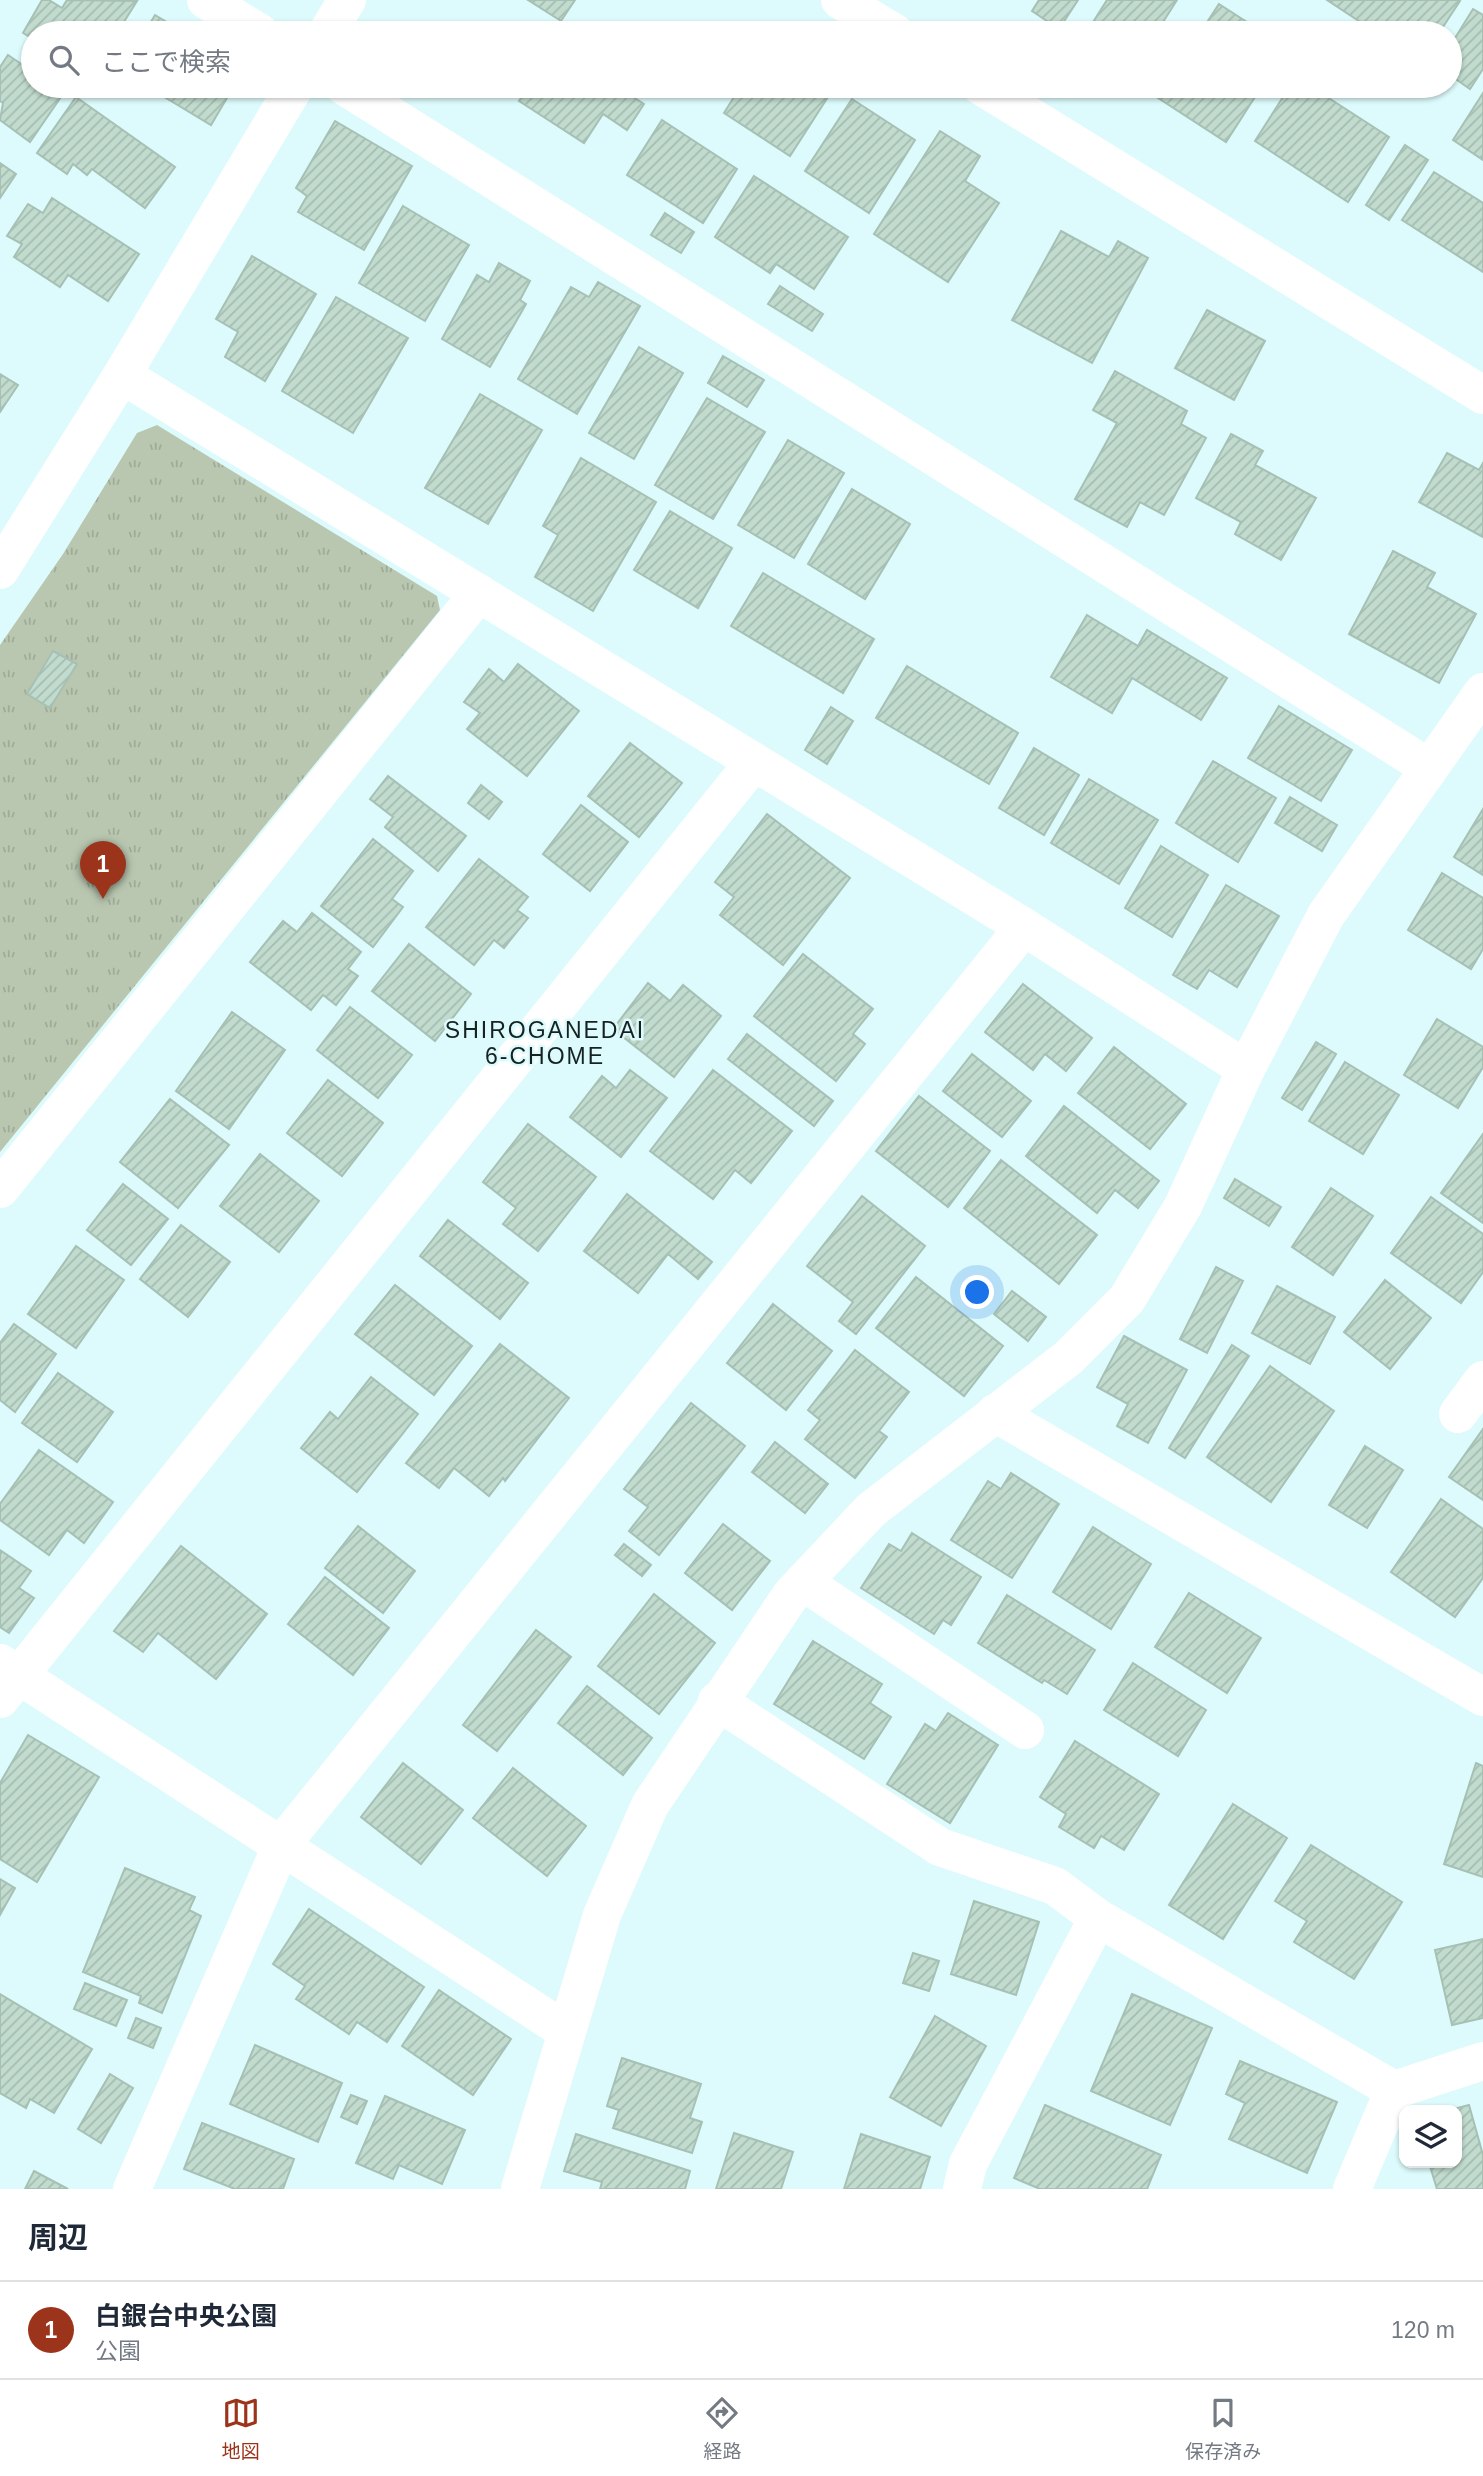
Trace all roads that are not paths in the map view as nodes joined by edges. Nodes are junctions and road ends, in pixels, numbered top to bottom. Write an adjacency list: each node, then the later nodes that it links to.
1 (206, 0): 4 (street)
2 (347, 0): 5 (street)
3 (840, 0): 6 (street)
4 (240, 21)
5 (334, 21)
6 (875, 21)
7 (288, 98): 10 (street)
8 (363, 98): 16 (street)
9 (1000, 98): 11 (street)
10 (122, 376): 12 (street); 13 (street)
11 (1483, 395)
12 (0, 570)
13 (479, 593): 15 (street); 19 (street)
14 (1483, 691): 16 (street)
15 (754, 762): 17 (street); 24 (street)
16 (1428, 767): 18 (street)
17 (1024, 926): 18 (street); 28 (street)
18 (1246, 1069): 21 (street)
19 (0, 1189)
20 (1483, 1380): 22 (street)
21 (995, 1413): 23 (street); 25 (street)
22 (1458, 1414)
23 (803, 1583): 26 (street); 27 (street)
24 (7, 1679): 28 (street)
25 (1483, 1697)
26 (717, 1701): 29 (street); 30 (street)
27 (1025, 1730)
28 (282, 1844): 30 (street); 33 (street)
29 (1098, 1918): 32 (street); 35 (street)
30 (566, 2031): 34 (street)
31 (1483, 2061): 32 (street)
32 (1394, 2090): 36 (street)
33 (132, 2189)
34 (520, 2189)
35 (962, 2189)
36 (1352, 2189)

